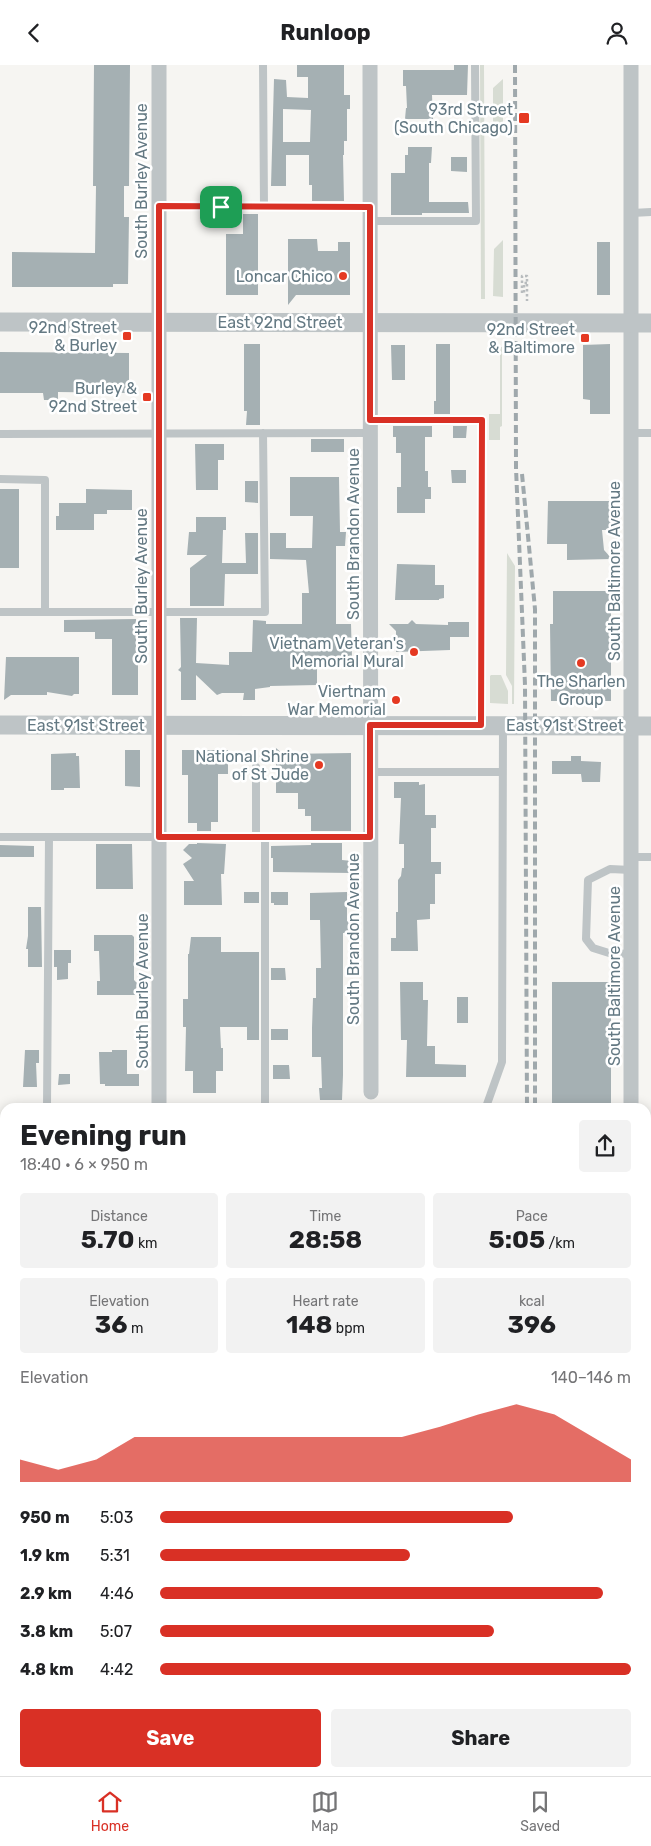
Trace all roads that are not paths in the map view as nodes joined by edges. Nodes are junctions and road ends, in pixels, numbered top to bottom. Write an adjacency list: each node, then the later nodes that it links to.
1 (159, 65): 6 (street, South Burley Avenue)
2 (263, 65): 7 (lane)
3 (370, 65): 10 (street, South Brandon Avenue)
4 (475, 65): 10 (lane)
5 (631, 65): 9 (street, South Baltimore Avenue)
6 (159, 206): 7 (lane); 12 (street, South Burley Avenue)
7 (264, 207): 10 (lane)
8 (651, 212): 9 (lane)
9 (632, 213): 14 (street, South Baltimore Avenue)
10 (370, 214): 13 (street, South Brandon Avenue)
11 (0, 322): 12 (street, East 92nd Street)
12 (159, 322): 13 (street, East 92nd Street); 21 (street, South Burley Avenue)
13 (370, 322): 14 (street, East 92nd Street); 16 (street, South Brandon Avenue)
14 (632, 323): 15 (street, East 92nd Street); 18 (street, South Baltimore Avenue)
15 (651, 323)
16 (370, 427): 17 (lane); 28 (street, South Brandon Avenue); 29 (lane)
17 (263, 433): 21 (lane); 25 (lane)
18 (632, 433): 19 (lane); 31 (street, South Baltimore Avenue)
19 (651, 433)
20 (0, 434): 21 (lane)
21 (159, 434): 25 (street, South Burley Avenue)
22 (0, 479): 24 (lane)
23 (0, 612): 24 (lane)
24 (45, 612): 25 (lane)
25 (158, 612): 26 (street, South Burley Avenue)
26 (158, 724): 27 (street, East 91st Street); 28 (street, East 91st Street); 38 (street, South Burley Avenue)
27 (0, 725)
28 (370, 725): 29 (street, East 91st Street); 34 (street, South Brandon Avenue)
29 (481, 725): 30 (street, East 91st Street)
30 (503, 725): 31 (street, East 91st Street); 35 (lane)
31 (631, 725): 32 (street, East 91st Street); 43 (street, South Baltimore Avenue)
32 (651, 725)
33 (256, 767): 39 (lane)
34 (370, 772): 35 (lane); 41 (street, South Brandon Avenue)
35 (502, 772): 49 (lane)
36 (0, 837): 37 (lane)
37 (49, 837): 38 (lane); 46 (lane)
38 (159, 837): 39 (lane); 47 (street, South Burley Avenue)
39 (256, 837): 40 (lane)
40 (265, 837): 41 (lane); 48 (lane)
41 (370, 837): 45 (street, South Brandon Avenue)
42 (651, 857): 43 (lane)
43 (631, 863): 44 (street, South Baltimore Avenue); 44 (lane)
44 (631, 954): 50 (street, South Baltimore Avenue)
45 (371, 1092)
46 (47, 1103)
47 (159, 1103)
48 (265, 1103)
49 (487, 1103)
50 (631, 1103)

